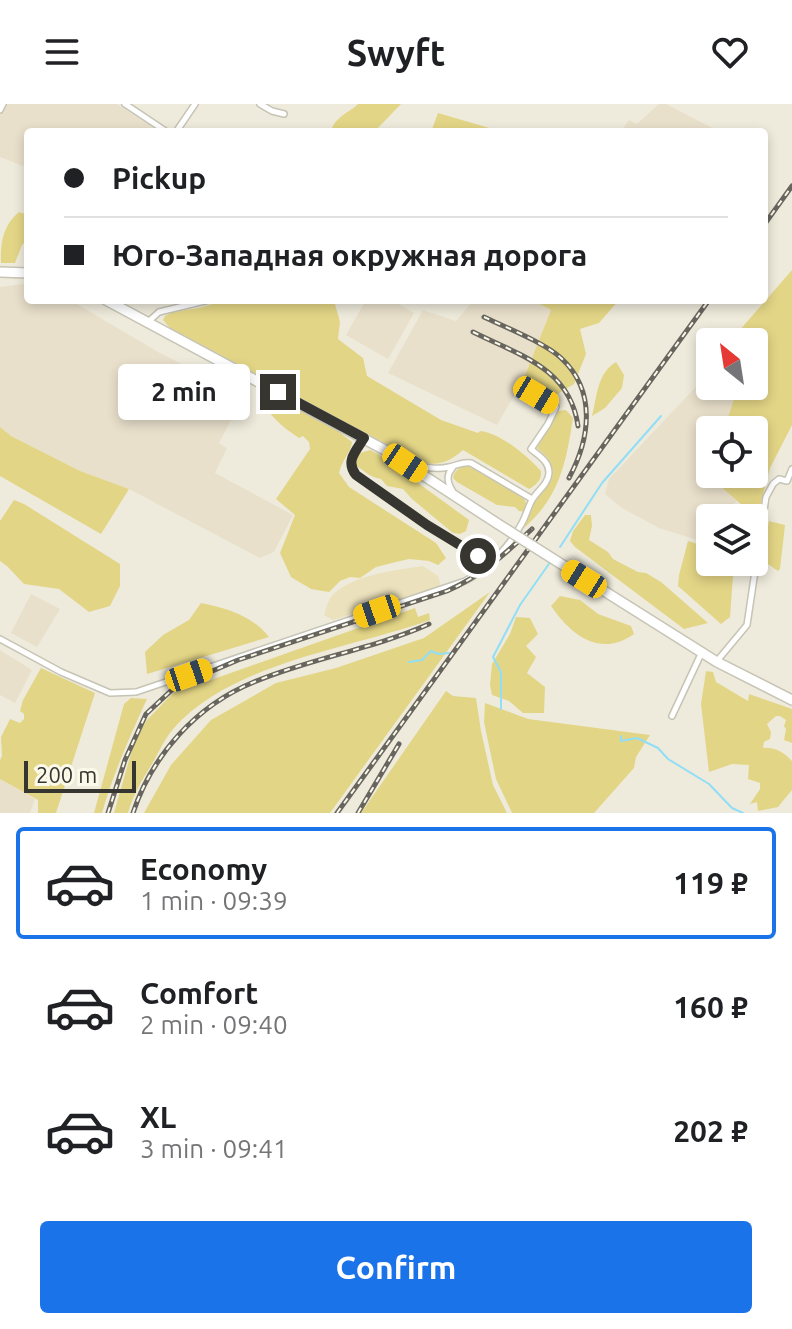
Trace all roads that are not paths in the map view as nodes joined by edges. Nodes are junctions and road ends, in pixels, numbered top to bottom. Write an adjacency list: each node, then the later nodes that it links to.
1 (3, 104): 5 (street)
2 (125, 104): 7 (street)
3 (195, 104): 8 (street)
4 (260, 104): 6 (street)
5 (0, 110)
6 (284, 114)
7 (161, 128)
8 (179, 128)
9 (0, 272): 10 (highway)
10 (24, 273)
11 (113, 304): 13 (highway)
12 (192, 304): 13 (street)
13 (147, 323): 15 (highway)
14 (520, 386): 20 (street)
15 (364, 438): 16 (highway); 21 (street)
16 (405, 463): 17 (street); 19 (highway)
17 (455, 465): 19 (street); 20 (street)
18 (792, 469): 24 (street)
19 (457, 498): 23 (highway, bridge)
20 (532, 499): 21 (street)
21 (489, 564): 22 (street)
22 (0, 639)
23 (701, 653): 24 (highway); 26 (street)
24 (717, 662): 25 (highway)
25 (792, 700)
26 (672, 716)

